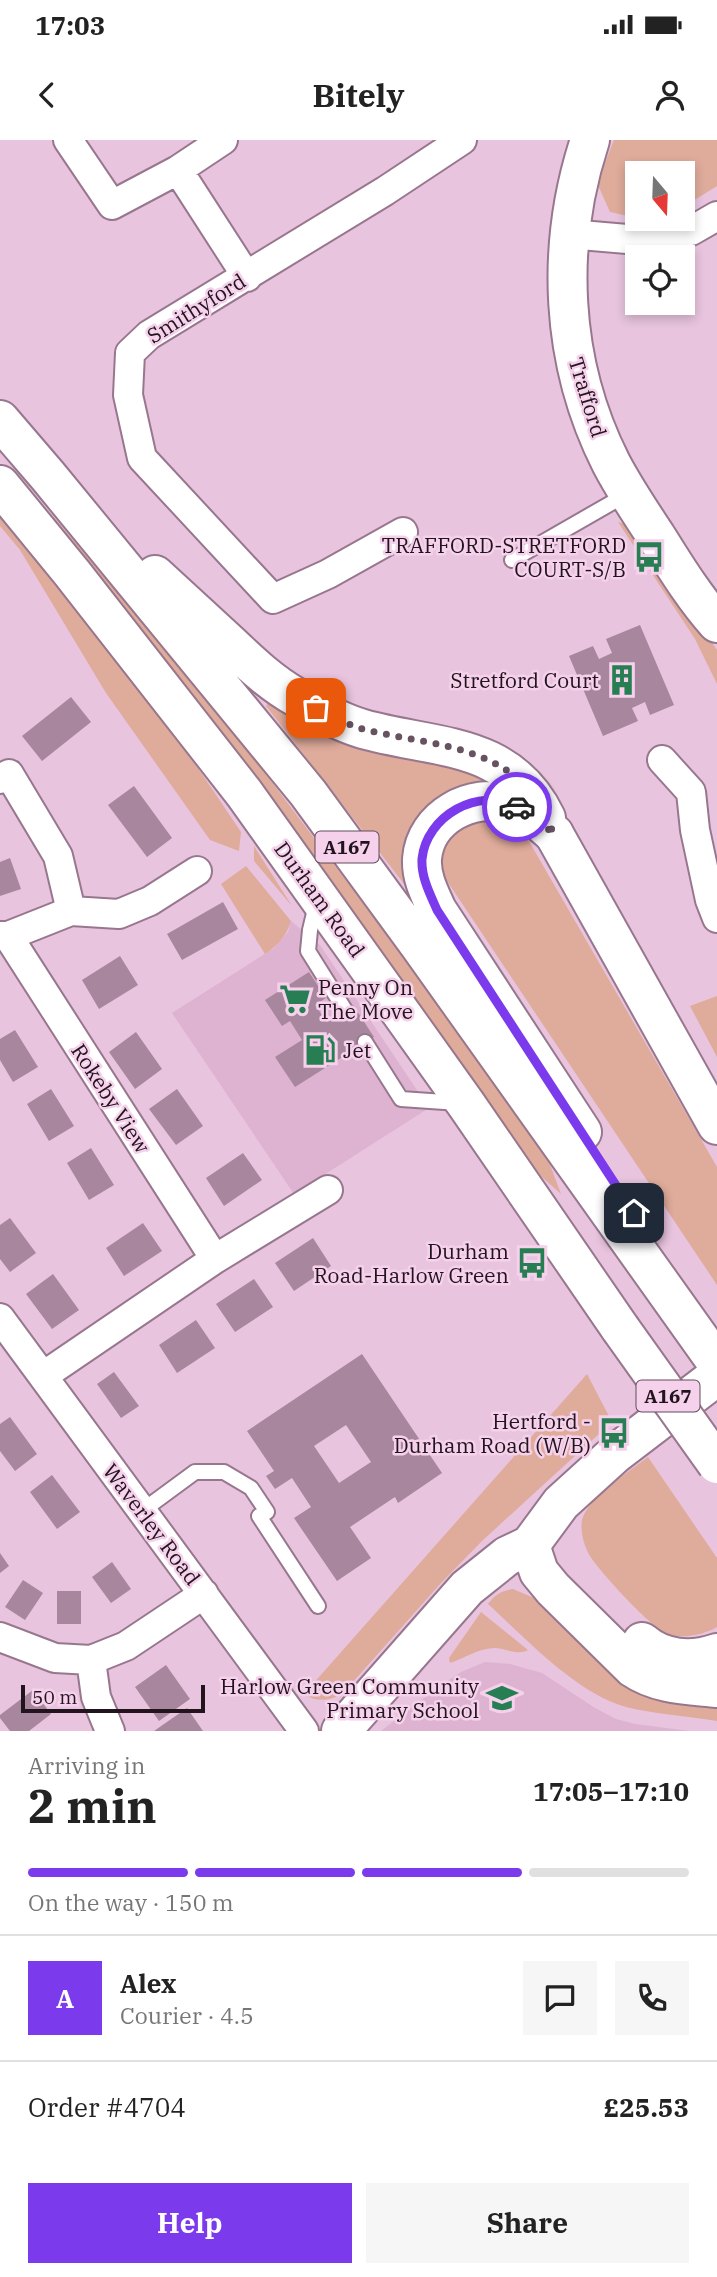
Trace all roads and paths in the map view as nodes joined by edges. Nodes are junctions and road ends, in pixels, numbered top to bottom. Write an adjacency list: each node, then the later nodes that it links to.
1 (68, 140): 5 (street)
2 (223, 140): 5 (street)
3 (462, 140): 8 (street, Smithyford)
4 (590, 140): 7 (main road, Trafford)
5 (178, 170): 8 (street)
6 (717, 216): 7 (street)
7 (569, 234): 12 (main road, Trafford)
8 (247, 277): 13 (street, Smithyford)
9 (0, 419): 10 (main road, A167)
10 (48, 476): 18 (main road); 30 (main road, A167)
11 (0, 485): 20 (main road, Durham Road / A167)
12 (628, 493): 14 (lane); 15 (main road, Trafford)
13 (403, 532)
14 (512, 560)
15 (717, 623)
16 (662, 760): 22 (street)
17 (0, 779): 21 (street)
18 (554, 834): 27 (main road); 30 (main road)
19 (197, 871): 21 (street, Rokeby View)
20 (318, 897): 24 (lane); 26 (main road, Durham Road / A167)
21 (71, 911): 23 (street, Rokeby View)
22 (717, 918)
23 (4, 936): 29 (street, Rokeby View)
24 (345, 1010)
25 (365, 1042): 26 (lane)
26 (466, 1104): 35 (main road, Durham Road / A167, bridge)
27 (717, 1125)
28 (328, 1190): 29 (street)
29 (215, 1259): 33 (street)
30 (668, 1294): 32 (main road, A167)
31 (0, 1318): 33 (street, Waverley Road)
32 (717, 1363)
33 (43, 1376): 38 (street, Waverley Road)
34 (717, 1376): 39 (main road)
35 (690, 1427): 36 (main road, Durham Road / A167, bridge); 37 (main road, bridge)
36 (717, 1464)
37 (717, 1476)
38 (142, 1511): 40 (street, Waverley Road); 41 (lane)
39 (530, 1545): 43 (main road); 45 (main road); 48 (main road)
40 (204, 1594): 44 (street); 47 (street, Waverley Road)
41 (318, 1606)
42 (0, 1637): 44 (street)
43 (717, 1653)
44 (91, 1660): 46 (street)
45 (717, 1688)
46 (110, 1731)
47 (304, 1731)
48 (341, 1731)

